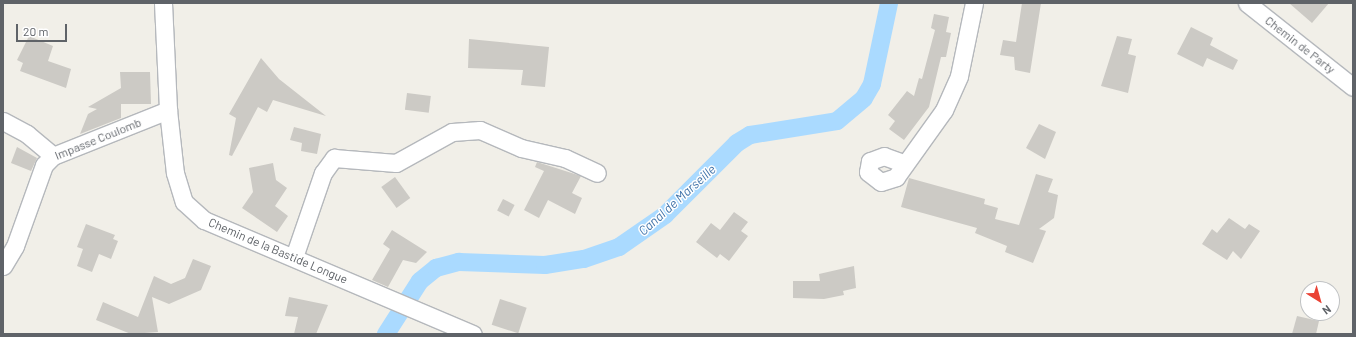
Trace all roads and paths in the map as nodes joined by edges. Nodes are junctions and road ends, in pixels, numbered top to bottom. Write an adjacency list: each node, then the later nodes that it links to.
1 (163, 3): 5 (street, Chemin de la Bastide Longue)
2 (974, 3): 8 (street)
3 (1247, 3): 4 (street, Chemin de Party)
4 (1353, 87)
5 (168, 110): 7 (street, Impasse Coulomb); 10 (street, Chemin de la Bastide Longue)
6 (3, 121): 7 (street)
7 (53, 156): 11 (street, Impasse Coulomb)
8 (903, 163)
9 (596, 173): 10 (street)
10 (294, 257): 12 (street, Chemin de la Bastide Longue)
11 (3, 266)
12 (473, 334)

